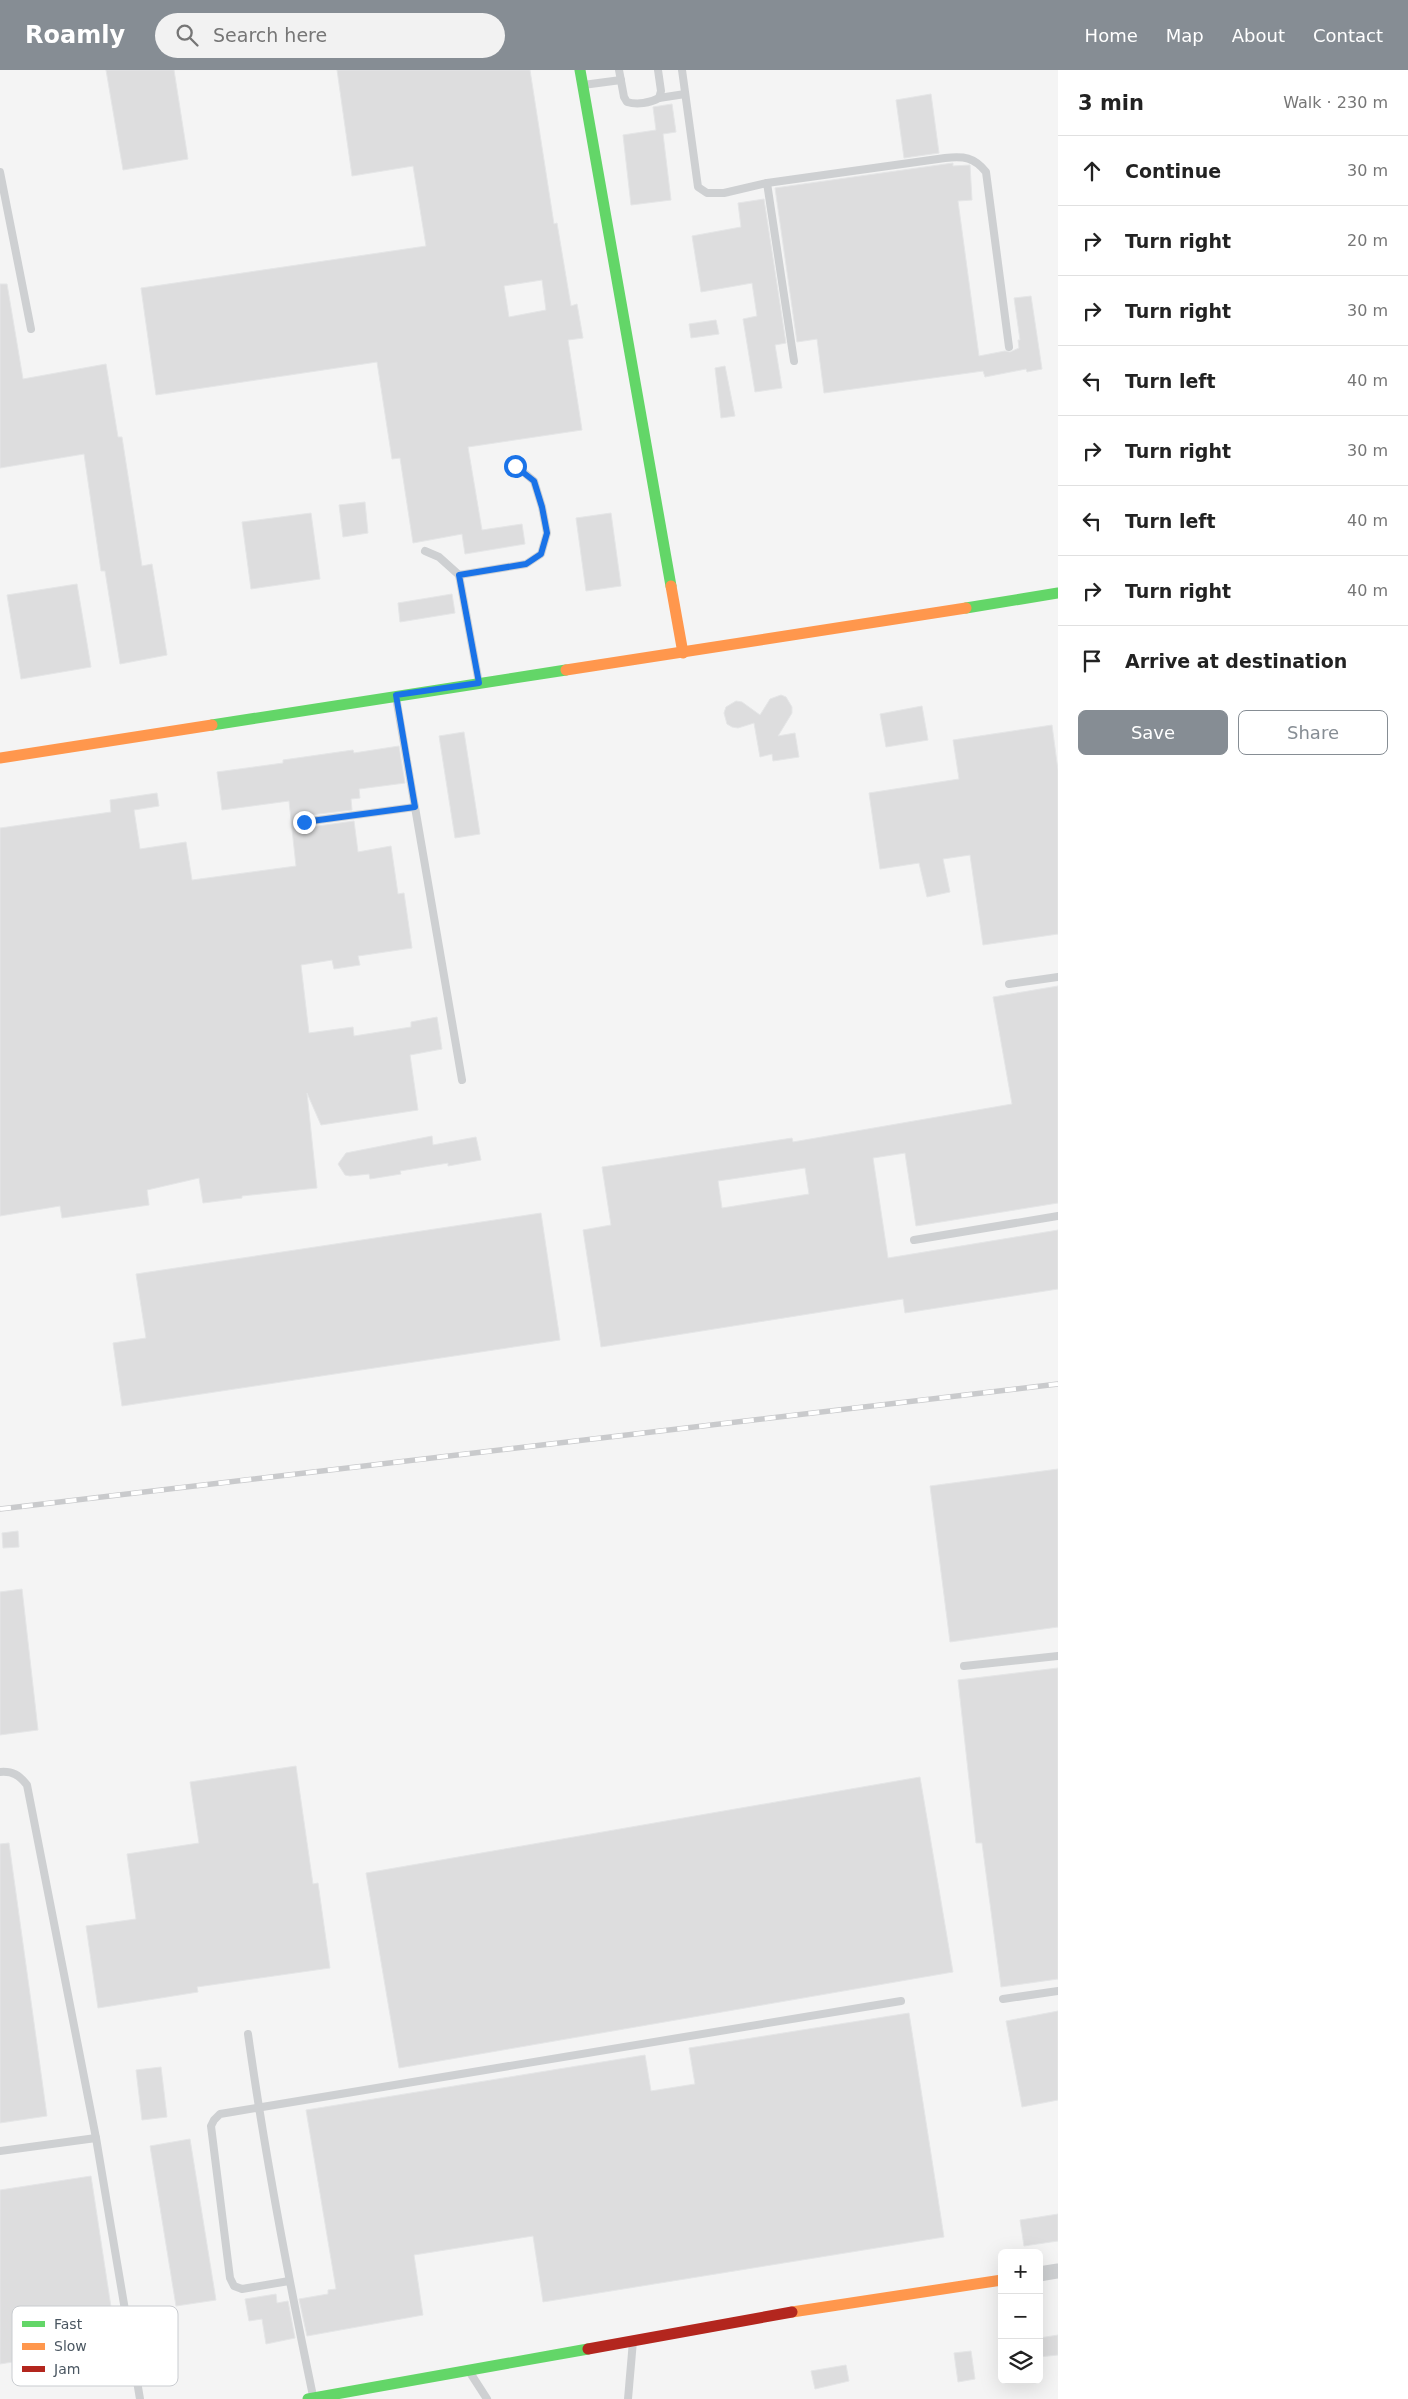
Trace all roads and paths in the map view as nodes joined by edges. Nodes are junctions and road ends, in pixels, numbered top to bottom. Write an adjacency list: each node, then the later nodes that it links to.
1 (580, 70): 6 (street)
2 (619, 70): 5 (lane)
3 (658, 70): 8 (lane)
4 (682, 70): 7 (lane)
5 (621, 80): 6 (lane); 8 (lane)
6 (583, 85): 18 (street)
7 (685, 94): 8 (lane); 10 (lane)
8 (659, 98)
9 (0, 172): 11 (lane)
10 (767, 183): 12 (lane); 13 (lane)
11 (31, 328)
12 (1009, 348)
13 (794, 361)
14 (515, 466): 16 (lane)
15 (425, 551): 16 (lane)
16 (459, 575): 19 (lane)
17 (1058, 593): 18 (street)
18 (683, 653): 19 (street)
19 (479, 683): 20 (street)
20 (396, 695): 21 (street); 22 (lane)
21 (0, 758)
22 (415, 807): 23 (lane); 26 (lane)
23 (304, 822)
24 (1058, 977): 25 (lane)
25 (1009, 984)
26 (462, 1080)
27 (1058, 1216): 28 (lane)
28 (914, 1240)
29 (1058, 1656): 30 (lane)
30 (964, 1666)
31 (0, 1772): 37 (lane)
32 (1058, 1991): 33 (lane)
33 (1003, 1999)
34 (901, 2001): 36 (lane)
35 (248, 2034): 36 (lane)
36 (258, 2108): 41 (lane); 41 (lane)
37 (96, 2138): 38 (lane); 43 (lane)
38 (0, 2151)
39 (1058, 2271): 40 (street)
40 (1043, 2273)
41 (289, 2281): 48 (lane)
42 (998, 2281): 44 (street)
43 (124, 2306)
44 (633, 2341): 45 (street); 50 (lane)
45 (469, 2371): 48 (street); 49 (lane)
46 (138, 2386): 47 (lane)
47 (140, 2399)
48 (310, 2399)
49 (487, 2399)
50 (628, 2399)

